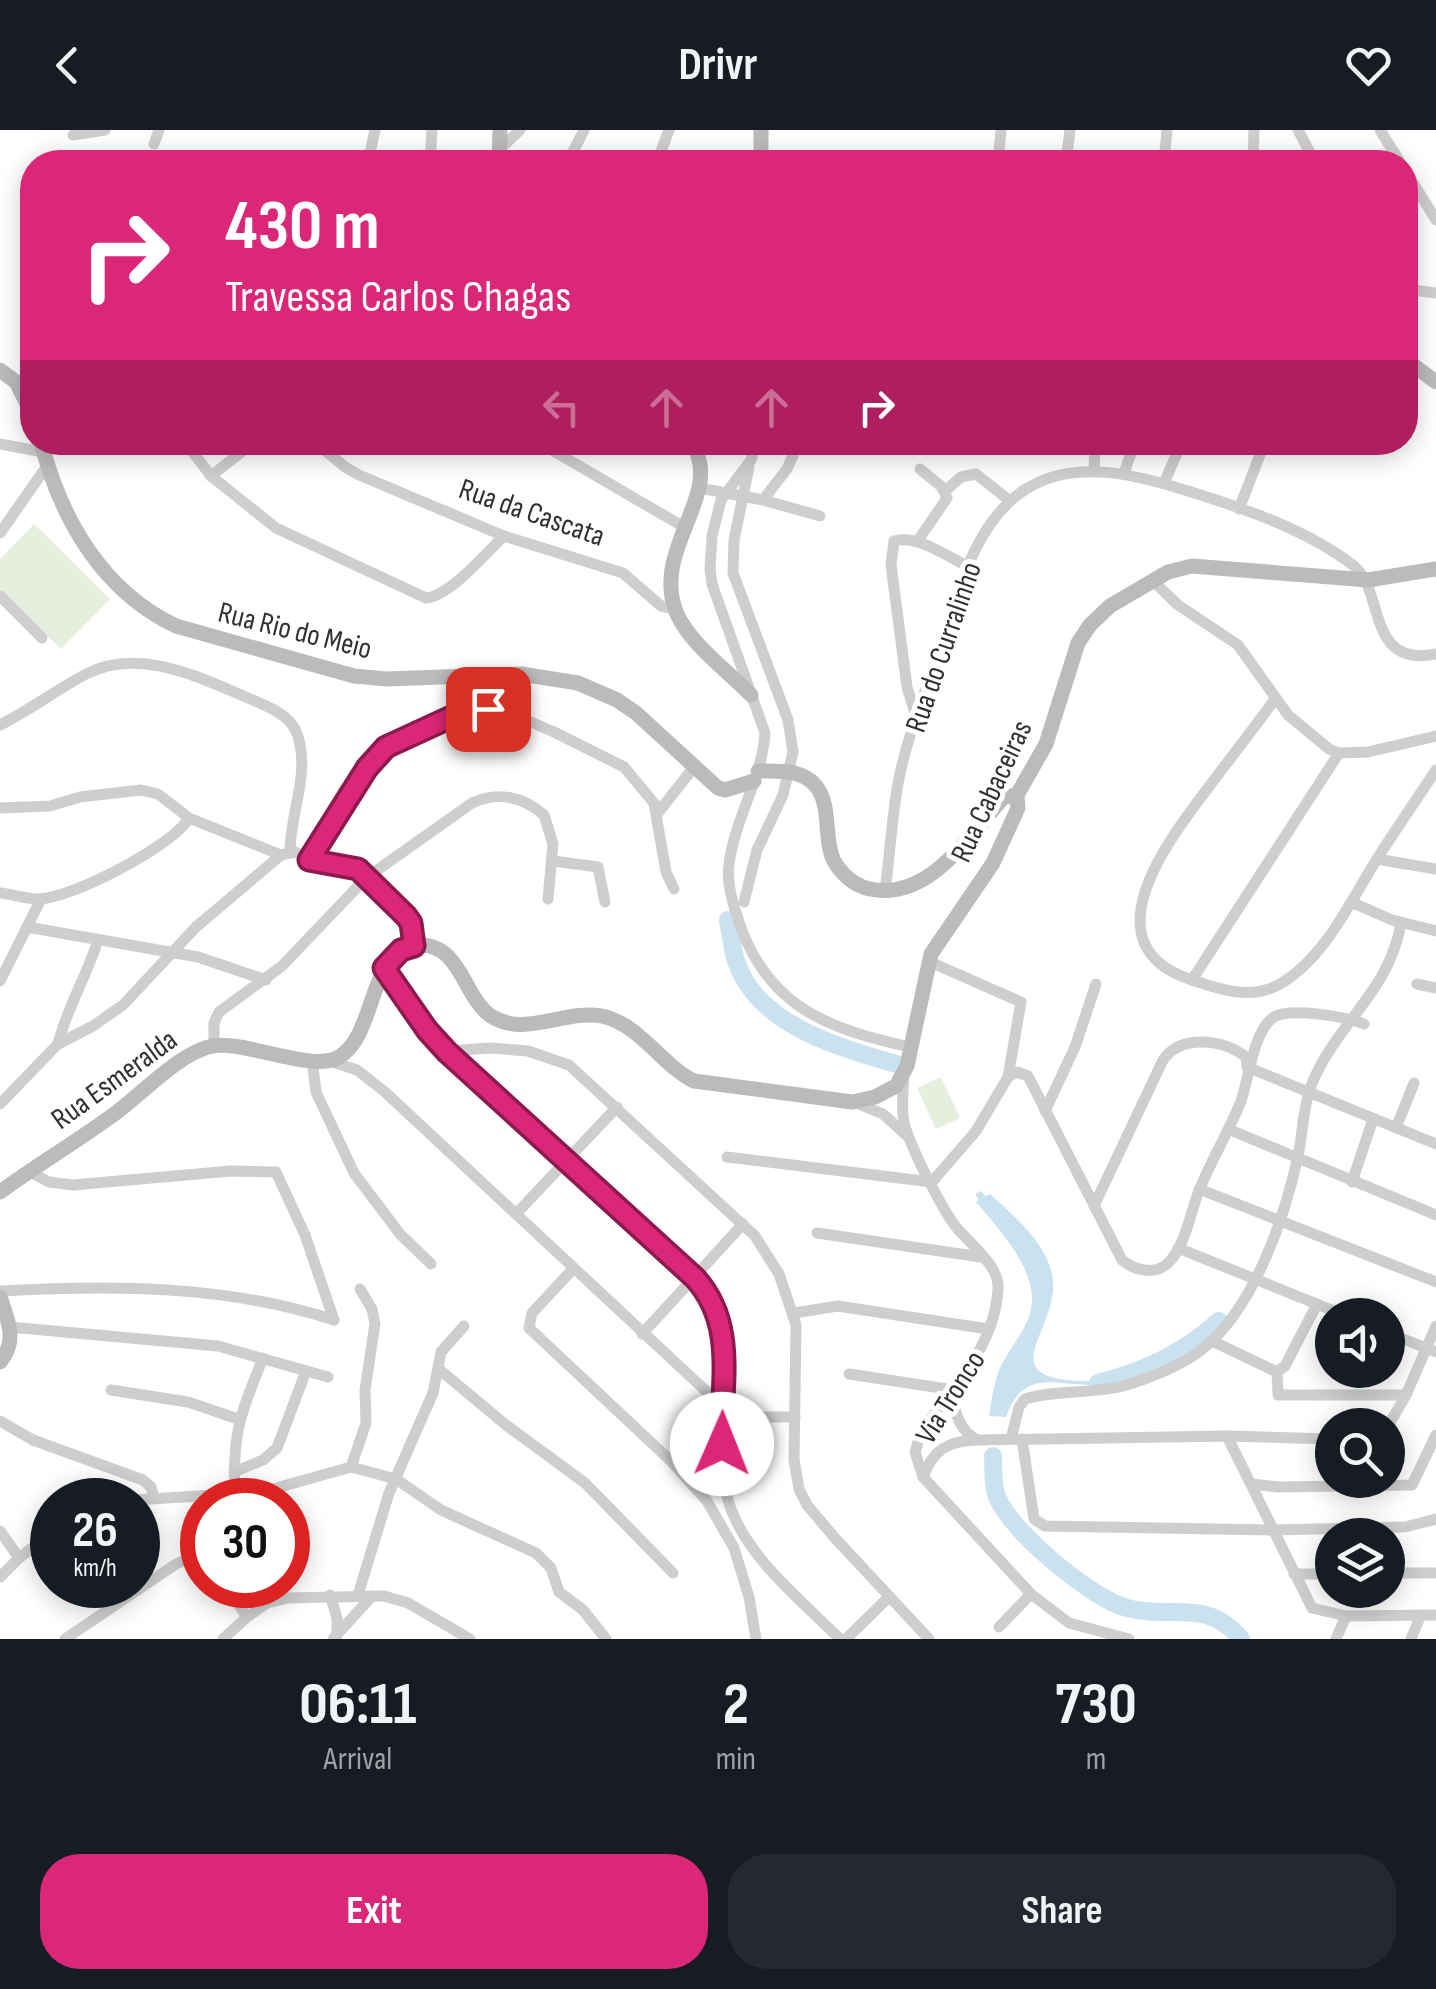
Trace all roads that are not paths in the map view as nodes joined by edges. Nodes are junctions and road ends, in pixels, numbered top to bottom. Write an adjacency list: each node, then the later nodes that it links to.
1 (105, 130): 4 (street)
2 (159, 130): 5 (street)
3 (520, 130): 6 (street)
4 (73, 136)
5 (154, 144)
6 (504, 150)
7 (1418, 191): 8 (street)
8 (1436, 220)
9 (0, 370): 10 (main road)
10 (20, 390)
11 (43, 455): 39 (street)
12 (45, 455): 50 (main road, Rua Rio do Meio)
13 (195, 455): 28 (street)
14 (238, 455): 28 (street)
15 (330, 455): 40 (street, Rua da Cascata)
16 (560, 455): 38 (street)
17 (697, 455): 30 (main road)
18 (752, 455): 24 (street)
19 (793, 455): 34 (street)
20 (1095, 455): 26 (street)
21 (1130, 455): 27 (street)
22 (1176, 455): 29 (street)
23 (1260, 455): 36 (street)
24 (751, 460): 32 (street); 33 (street)
25 (920, 469): 31 (street)
26 (1094, 472): 27 (street, Rua do Curralinho); 35 (street, Rua do Curralinho)
27 (1124, 473): 29 (street, Rua do Curralinho)
28 (212, 476): 40 (street)
29 (1164, 483): 36 (street, Rua do Curralinho)
30 (700, 488): 32 (street); 38 (main road)
31 (945, 490): 35 (street); 41 (street)
32 (724, 493): 33 (street); 51 (street)
33 (742, 496): 34 (street); 60 (street)
34 (763, 500): 37 (street)
35 (1010, 501): 42 (street, Rua do Curralinho)
36 (1238, 509): 45 (street, Rua do Curralinho)
37 (820, 516)
38 (684, 527): 47 (main road)
39 (0, 533)
40 (504, 536): 47 (street, Rua da Cascata)
41 (917, 542): 42 (street); 54 (street)
42 (969, 567): 54 (street, Rua do Curralinho)
43 (1436, 570): 45 (main road, Rua Cabaceiras)
44 (1152, 580): 45 (main road, Rua Cabaceiras); 52 (street); 62 (main road, Rua Cabaceiras)
45 (1368, 580): 49 (street)
46 (0, 596): 48 (street)
47 (675, 608): 51 (main road)
48 (42, 638)
49 (1436, 654)
50 (475, 676): 53 (street); 58 (main road, Rua Rio do Meio)
51 (752, 695): 61 (street)
52 (1275, 700): 57 (street); 91 (street)
53 (477, 709): 64 (street); 68 (street)
54 (916, 716): 73 (street, Rua do Curralinho)
55 (0, 725): 66 (street)
56 (1436, 736): 57 (street)
57 (1339, 753): 91 (street)
58 (694, 767): 61 (main road, Rua Rio do Meio); 64 (street)
59 (1436, 770): 67 (street)
60 (788, 771): 61 (main road); 73 (main road); 78 (street)
61 (756, 776): 100 (street)
62 (1017, 795): 73 (main road); 88 (main road, Rua Cabaceiras)
63 (0, 808): 65 (street)
64 (656, 814): 72 (street)
65 (189, 818): 66 (street); 76 (street)
66 (285, 853): 68 (street); 87 (street)
67 (1378, 859): 70 (street); 79 (street)
68 (309, 860): 71 (street)
69 (553, 860): 71 (street); 75 (street); 77 (street)
70 (1436, 869)
71 (366, 878): 85 (street); 90 (street)
72 (674, 889)
73 (885, 891)
74 (0, 892): 76 (street)
75 (548, 898)
76 (40, 899): 81 (street)
77 (605, 902)
78 (744, 902)
79 (1351, 902): 80 (street); 91 (street)
80 (1400, 922): 82 (street); 96 (street)
81 (27, 927): 83 (street); 86 (street)
82 (1436, 932)
83 (98, 940): 87 (street); 98 (street)
84 (0, 942): 86 (street)
85 (414, 946): 89 (main road); 109 (main road)
86 (17, 948): 92 (street)
87 (173, 952): 90 (street); 98 (street)
88 (928, 961): 100 (main road, Rua Cabaceiras); 106 (street)
89 (384, 968): 101 (street); 103 (main road)
90 (266, 980): 99 (street)
91 (1192, 980)
92 (0, 981)
93 (1096, 984): 112 (street)
94 (1417, 984): 95 (street)
95 (1436, 988)
96 (1351, 1019): 97 (street); 104 (street); 108 (street)
97 (1364, 1024)
98 (58, 1044): 110 (street)
99 (214, 1046): 102 (main road, Rua Esmeralda); 121 (main road, Rua Esmeralda)
100 (910, 1047): 105 (main road, Rua Cabaceiras)
101 (447, 1052): 111 (street); 120 (street)
102 (312, 1060): 103 (main road, Rua Esmeralda); 134 (street)
103 (330, 1062): 127 (street)
104 (1247, 1067): 108 (street); 115 (street); 126 (street)
105 (904, 1076): 109 (main road); 116 (street, Via Tronco)
106 (1008, 1077): 112 (street); 122 (street)
107 (1414, 1083): 114 (street)
108 (1309, 1092): 113 (street); 119 (street)
109 (852, 1102): 116 (street)
110 (0, 1104)
111 (617, 1107): 120 (street); 130 (street)
112 (1046, 1111): 126 (street)
113 (1373, 1119): 114 (street); 123 (street)
114 (1396, 1128): 117 (street)
115 (1228, 1129): 119 (street); 124 (street)
116 (908, 1137): 122 (street, Via Tronco)
117 (1436, 1144)
118 (727, 1157): 122 (street)
119 (1297, 1158): 123 (street); 129 (street)
120 (567, 1162): 127 (street); 136 (street)
121 (30, 1172): 125 (main road, Rua Esmeralda); 140 (street)
122 (932, 1182): 133 (street, Via Tronco)
123 (1352, 1182): 128 (street)
124 (1200, 1190): 129 (street); 132 (street)
125 (0, 1192)
126 (1094, 1206): 132 (street)
127 (516, 1214): 135 (street)
128 (1436, 1216)
129 (1279, 1222): 137 (street); 138 (street)
130 (744, 1224): 136 (street); 143 (street)
131 (817, 1234): 133 (street)
132 (1178, 1248): 137 (street)
133 (982, 1258): 147 (street, Via Tronco)
134 (431, 1264)
135 (573, 1269): 148 (street); 172 (street)
136 (695, 1278): 148 (street); 163 (street)
137 (1254, 1280): 141 (street); 150 (street)
138 (1436, 1282)
139 (360, 1290): 173 (street)
140 (0, 1294): 146 (main road)
141 (1315, 1303)
142 (1315, 1308): 156 (street)
143 (794, 1314): 147 (street); 164 (street)
144 (464, 1326): 155 (street)
145 (1436, 1326): 151 (street)
146 (10, 1327): 152 (street); 153 (main road)
147 (988, 1330): 160 (street, Via Tronco)
148 (642, 1334): 163 (street)
149 (1405, 1340): 151 (street)
150 (1212, 1341): 156 (street); 169 (street)
151 (1431, 1351): 161 (street)
152 (263, 1358): 154 (street); 165 (street)
153 (0, 1362)
154 (306, 1370): 158 (street); 174 (street)
155 (440, 1370): 178 (street); 188 (street)
156 (1277, 1372): 161 (street)
157 (849, 1374): 160 (street)
158 (328, 1377)
159 (111, 1390): 165 (street)
160 (954, 1390): 171 (street); 175 (street, Via Tronco)
161 (1406, 1395): 162 (street)
162 (1398, 1408)
163 (721, 1411): 164 (street); 172 (street); 211 (street)
164 (795, 1417): 196 (street)
165 (238, 1419): 174 (street)
166 (0, 1421): 176 (street)
167 (1436, 1435): 180 (street)
168 (1227, 1436): 169 (street); 170 (street); 180 (street)
169 (1016, 1439): 171 (street); 182 (street)
170 (1315, 1439)
171 (977, 1440): 175 (street)
172 (672, 1462): 210 (street)
173 (351, 1467): 178 (street); 179 (street)
174 (234, 1472): 177 (street)
175 (923, 1477): 193 (street, Via Tronco)
176 (136, 1478)
177 (235, 1478)
178 (396, 1479): 194 (street); 209 (street)
179 (310, 1480)
180 (1252, 1484): 182 (street)
181 (1436, 1519): 182 (street)
182 (1272, 1530): 190 (street)
183 (0, 1531): 185 (street)
184 (30, 1549): 185 (street)
185 (18, 1558): 192 (street)
186 (180, 1563): 205 (street)
187 (1436, 1572): 189 (street)
188 (672, 1573)
189 (1405, 1573)
190 (1294, 1574): 191 (street); 199 (street)
191 (1315, 1574)
192 (0, 1577)
193 (1031, 1594): 203 (street); 213 (street, Via Tronco)
194 (365, 1595): 195 (street); 202 (street); 204 (street)
195 (330, 1596): 201 (street); 204 (street)
196 (889, 1597): 211 (street); 212 (street)
197 (237, 1608): 201 (street)
198 (1436, 1615): 200 (street)
199 (1346, 1616): 200 (street); 214 (street)
200 (1420, 1616): 215 (street)
201 (244, 1620): 206 (street)
202 (450, 1626): 207 (street); 208 (street)
203 (998, 1627)
204 (335, 1637)
205 (64, 1639)
206 (222, 1639)
207 (437, 1639)
208 (470, 1639)
209 (606, 1639)
210 (756, 1639)
211 (843, 1639)
212 (929, 1639)
213 (1129, 1639)
214 (1336, 1639)
215 (1411, 1639)

